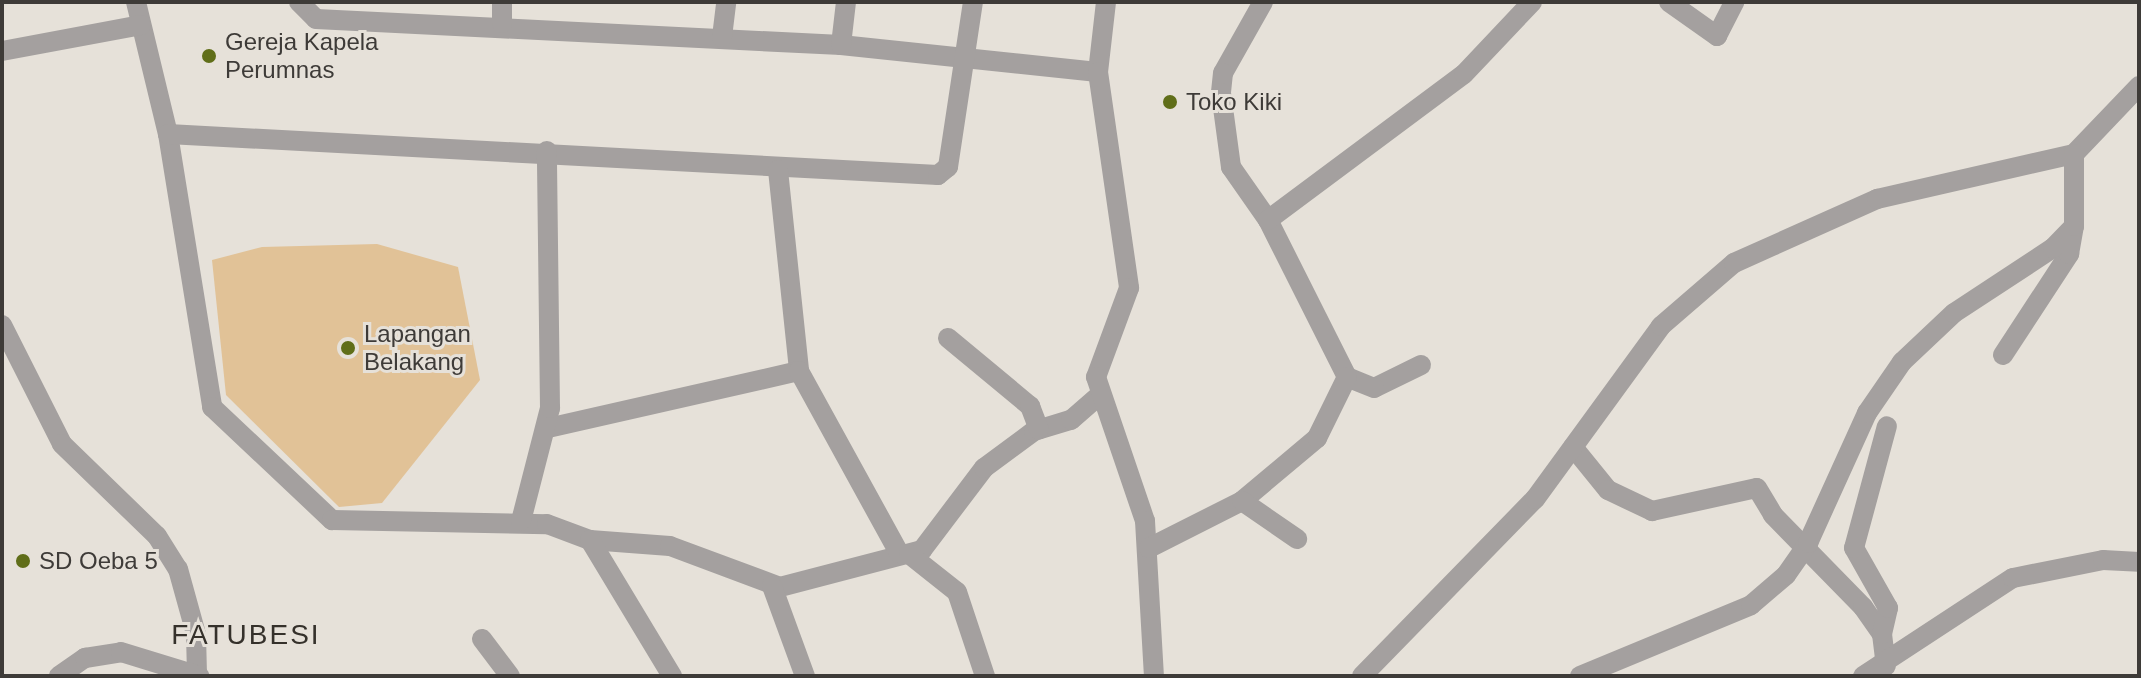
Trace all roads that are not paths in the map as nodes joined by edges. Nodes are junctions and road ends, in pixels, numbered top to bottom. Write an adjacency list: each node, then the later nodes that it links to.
1 (136, 2): 13 (street)
2 (299, 2): 12 (street)
3 (502, 2): 12 (street)
4 (726, 2): 14 (street)
5 (846, 2): 15 (street)
6 (973, 2): 17 (street)
7 (1106, 2): 18 (street)
8 (1263, 2): 24 (street)
9 (1532, 2): 24 (street)
10 (1669, 2): 11 (street)
11 (1734, 2)
12 (502, 23): 14 (street)
13 (141, 25): 16 (street); 20 (street)
14 (722, 37): 15 (street)
15 (841, 45): 17 (street)
16 (2, 51)
17 (964, 57): 18 (street); 23 (street)
18 (1098, 72): 32 (street)
19 (2139, 86): 22 (street)
20 (168, 134): 21 (street); 38 (street)
21 (547, 151): 23 (street); 34 (street)
22 (2074, 154): 25 (street); 36 (street)
23 (778, 170): 30 (street)
24 (1268, 220): 31 (street)
25 (2074, 226): 28 (street); 41 (street)
26 (2, 325): 49 (street)
27 (948, 338): 35 (street)
28 (2003, 355)
29 (1421, 365): 31 (street)
30 (799, 371): 34 (street); 43 (street)
31 (1347, 377): 37 (street)
32 (1100, 395): 35 (street); 42 (street)
33 (1887, 426): 46 (street)
34 (548, 428): 38 (street)
35 (1039, 429): 43 (street)
36 (1573, 447): 41 (street); 56 (street)
37 (1242, 501): 39 (street); 42 (street)
38 (521, 521): 40 (street)
39 (1297, 539)
40 (590, 540): 45 (street); 52 (street)
41 (1808, 543): 46 (street); 57 (street)
42 (1149, 548): 55 (street)
43 (904, 554): 45 (street); 54 (street)
44 (2139, 562): 48 (street)
45 (772, 586): 53 (street)
46 (1882, 634): 48 (street)
47 (482, 639): 51 (street)
48 (1873, 673)
49 (198, 675): 50 (street)
50 (59, 676)
51 (510, 676)
52 (672, 676)
53 (805, 676)
54 (985, 676)
55 (1154, 676)
56 (1362, 676)
57 (1580, 676)

